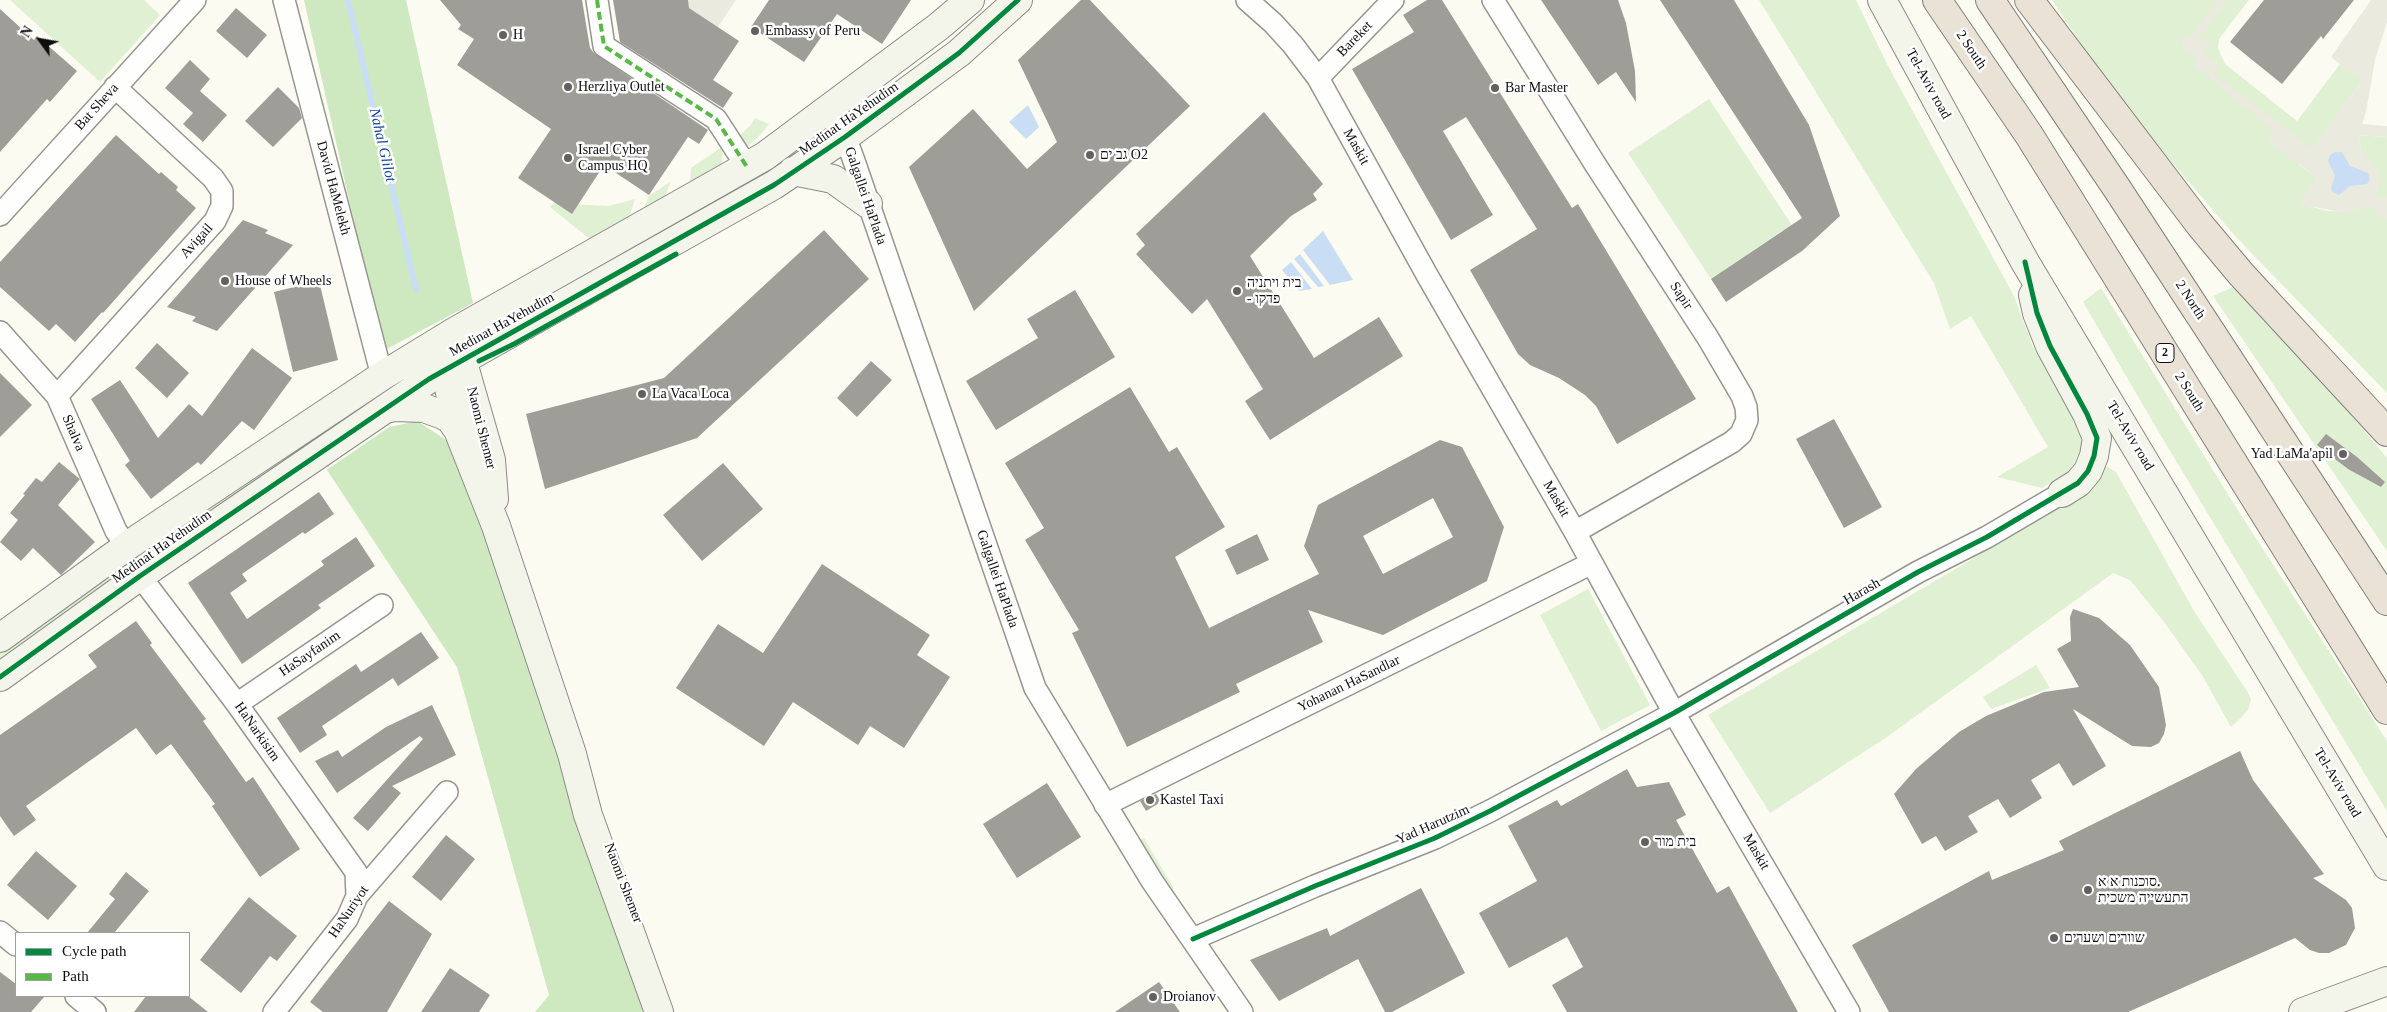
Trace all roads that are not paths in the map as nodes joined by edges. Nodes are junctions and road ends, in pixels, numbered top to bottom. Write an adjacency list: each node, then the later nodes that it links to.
1 (195, 0): 14 (street, Bat Sheva)
2 (284, 0): 26 (street, David HaMelekh)
3 (597, 0): 17 (street)
4 (970, 0): 15 (street, Medinat HaYehudim)
5 (1018, 0): 16 (street, Medinat HaYehudim)
6 (1246, 0): 13 (street, Maskit)
7 (1393, 0): 13 (street, Bareket)
8 (1493, 0): 34 (street, Sapir)
9 (1882, 0): 21 (street, Tel-Aviv road)
10 (1937, 0): 43 (highway, 2 South / 2)
11 (1990, 0): 38 (highway, 2 North)
12 (2029, 0): 31 (highway)
13 (1318, 78): 34 (street, Maskit)
14 (115, 87): 20 (street, Bat Sheva); 28 (street, Avigail)
15 (827, 110): 16 (street, Galgallei HaPlada); 17 (street, Medinat HaYehudim)
16 (845, 137): 18 (street, Medinat HaYehudim); 19 (street, Galgallei HaPlada)
17 (747, 167): 23 (street, Medinat HaYehudim)
18 (793, 171): 19 (street); 24 (street, Medinat HaYehudim)
19 (868, 204): 47 (street, Galgallei HaPlada)
20 (0, 215)
21 (2025, 262): 32 (street); 48 (street, Tel-Aviv road)
22 (0, 332): 28 (street, Shalva)
23 (450, 334): 25 (street, Naomi Shemer); 26 (street, Medinat HaYehudim)
24 (487, 345): 25 (street, Medinat HaYehudim); 27 (street)
25 (453, 364): 27 (street, Naomi Shemer); 29 (street, Medinat HaYehudim); 30 (street, Naomi Shemer)
26 (382, 376): 35 (street, Medinat HaYehudim)
27 (473, 395): 33 (street, Naomi Shemer)
28 (57, 396): 35 (street, Shalva)
29 (385, 410): 30 (street); 37 (street, Medinat HaYehudim)
30 (458, 430): 33 (street, Naomi Shemer)
31 (2387, 432)
32 (2062, 493): 44 (street, Harash)
33 (496, 526): 45 (street, Naomi Shemer)
34 (1575, 532): 36 (street, Maskit)
35 (130, 544): 40 (street, Medinat HaYehudim)
36 (1592, 563): 44 (street, Maskit); 47 (street, Yohanan HaSandlar)
37 (140, 576): 41 (street, Medinat HaYehudim); 42 (street, HaNarkisim)
38 (2387, 601)
39 (382, 604): 42 (street, HaSayfanim)
40 (0, 638)
41 (0, 677)
42 (237, 704): 49 (street, HaNarkisim)
43 (2387, 710)
44 (1674, 713): 51 (street, Yad Harutzim); 60 (street, Maskit)
45 (572, 754): 57 (street, Naomi Shemer); 58 (street, Naomi Shemer)
46 (448, 792): 49 (street, HaNuriyot)
47 (1105, 805): 51 (street, Galgallei HaPlada)
48 (2387, 866)
49 (357, 896): 56 (street, HaNuriyot)
50 (0, 932): 52 (street)
51 (1193, 938): 59 (street, Galgallei HaPlada)
52 (15, 944)
53 (2384, 980): 61 (street)
54 (77, 997): 55 (street)
55 (95, 1012)
56 (274, 1012)
57 (659, 1012)
58 (671, 1012)
59 (1242, 1012)
60 (1849, 1012)
61 (2303, 1012)

